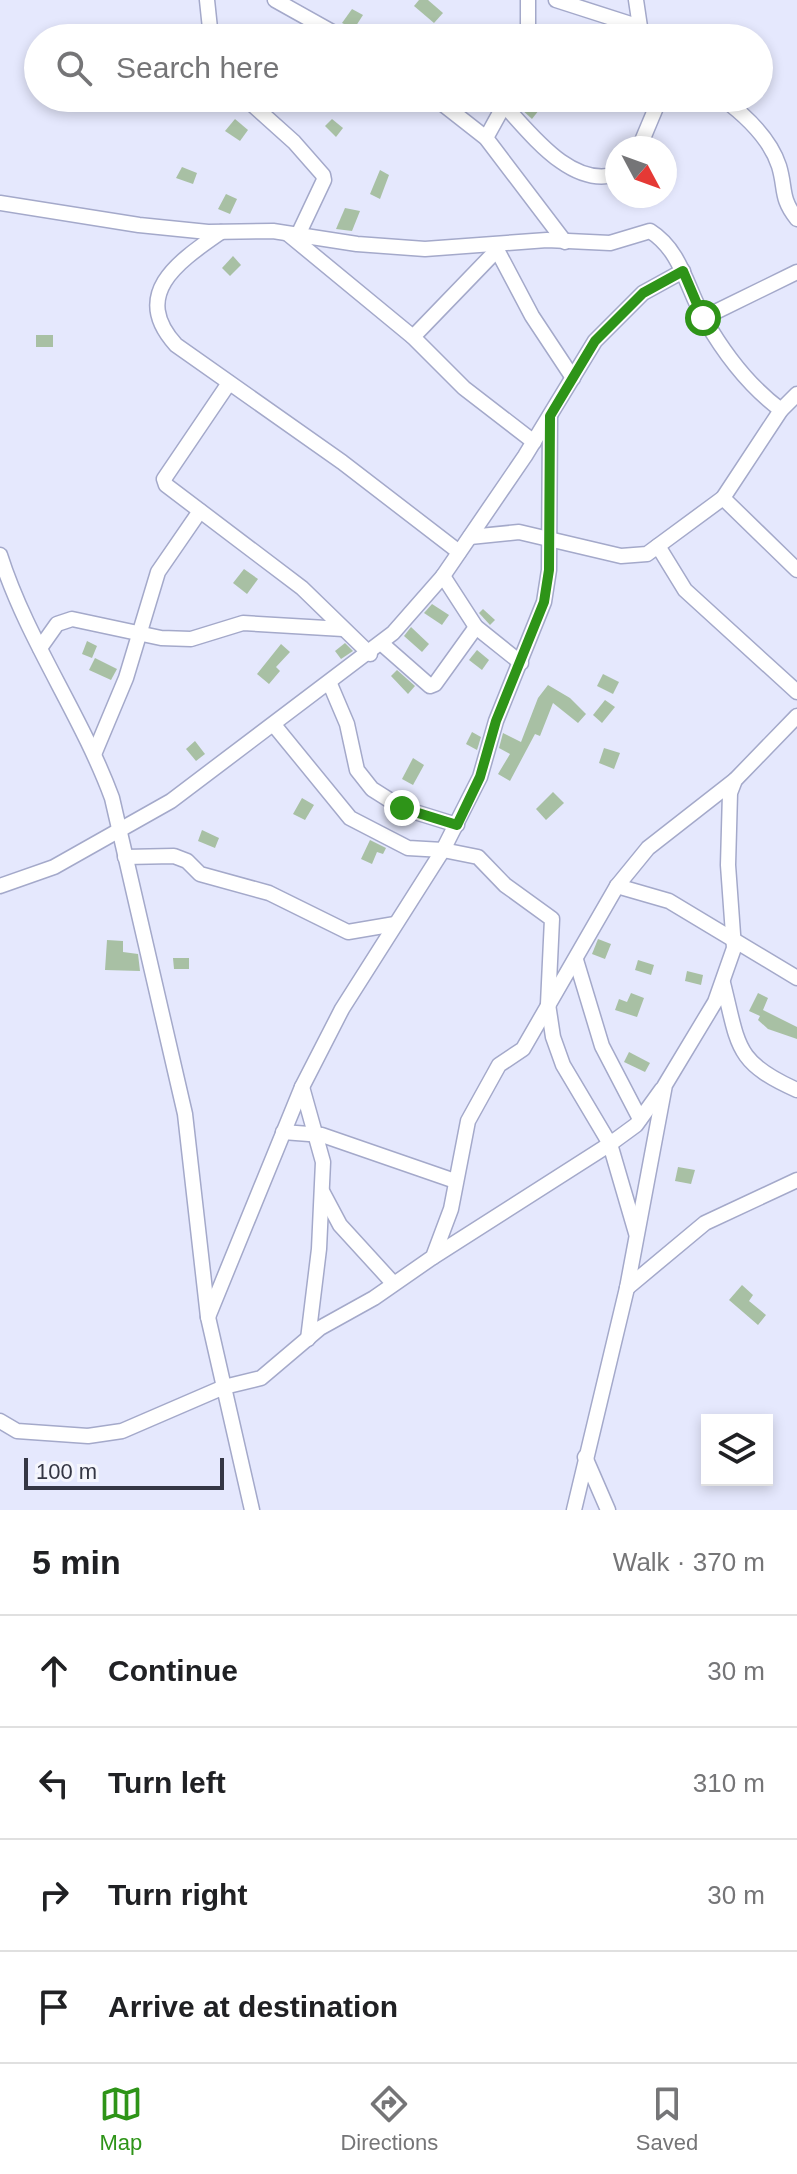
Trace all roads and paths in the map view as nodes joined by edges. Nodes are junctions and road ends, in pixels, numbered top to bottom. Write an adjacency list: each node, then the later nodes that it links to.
1 (207, 0): 6 (street)
2 (275, 0): 7 (street)
3 (528, 0): 8 (street)
4 (556, 0): 9 (street)
5 (636, 0): 10 (street)
6 (210, 24)
7 (318, 24)
8 (528, 24)
9 (622, 24)
10 (642, 24)
11 (261, 112): 23 (street)
12 (453, 112): 18 (street)
13 (500, 112): 18 (street)
14 (515, 112): 19 (street)
15 (654, 112): 17 (street)
16 (736, 112): 21 (street)
17 (644, 136)
18 (486, 138): 24 (street)
19 (605, 175)
20 (0, 203): 22 (street)
21 (797, 219)
22 (222, 232): 23 (street); 31 (street)
23 (293, 235): 25 (street); 29 (street)
24 (565, 242): 25 (street); 26 (street)
25 (496, 248): 29 (street); 30 (street)
26 (683, 271): 28 (street); 30 (street)
27 (797, 272): 28 (street)
28 (703, 318): 33 (street)
29 (413, 337): 35 (street)
30 (573, 378): 34 (street)
31 (229, 383): 37 (street); 41 (street)
32 (797, 394): 33 (street)
33 (781, 410): 36 (street)
34 (550, 416): 35 (street); 39 (street)
35 (534, 442): 38 (street)
36 (723, 498): 40 (street); 43 (street)
37 (200, 511): 46 (street); 47 (street)
38 (470, 537): 39 (street); 41 (street)
39 (550, 540): 40 (street); 50 (street)
40 (658, 546): 52 (street)
41 (459, 552): 44 (street)
42 (0, 555): 48 (street)
43 (797, 570)
44 (443, 576): 45 (street); 49 (street)
45 (476, 627): 49 (street); 50 (street)
46 (343, 629): 47 (street); 49 (street)
47 (140, 633): 48 (street); 55 (street)
48 (40, 648): 55 (street)
49 (375, 649): 51 (street)
50 (521, 663): 57 (street)
51 (330, 684): 54 (street); 57 (street)
52 (797, 692)
53 (797, 716): 56 (street)
54 (274, 725): 58 (street); 59 (street)
55 (95, 752): 58 (street)
56 (735, 780): 62 (street); 64 (street)
57 (457, 825): 59 (street)
58 (119, 832): 60 (street); 61 (street)
59 (443, 850): 63 (street); 68 (street)
60 (125, 857): 63 (street); 83 (street)
61 (0, 886)
62 (617, 886): 64 (street); 65 (street)
63 (395, 924): 70 (street)
64 (733, 938): 66 (street); 67 (street)
65 (576, 960): 68 (street); 72 (street)
66 (797, 978)
67 (723, 983): 69 (street); 71 (street)
68 (548, 1004): 75 (street); 77 (street)
69 (665, 1085): 72 (street); 79 (street)
70 (302, 1087): 73 (street); 74 (street)
71 (797, 1090)
72 (640, 1119): 75 (street)
73 (283, 1132): 74 (street); 83 (street)
74 (315, 1133): 77 (street); 78 (street)
75 (610, 1144): 79 (street); 80 (street)
76 (797, 1180): 82 (street)
77 (455, 1181): 80 (street)
78 (322, 1193): 81 (street); 84 (street)
79 (637, 1237): 82 (street)
80 (433, 1257): 81 (street)
81 (393, 1283): 84 (street)
82 (627, 1288): 87 (street)
83 (208, 1317): 85 (street)
84 (308, 1339): 85 (street)
85 (224, 1387): 86 (street); 88 (street)
86 (0, 1421)
87 (584, 1457): 89 (street); 90 (street)
88 (252, 1510)
89 (574, 1510)
90 (608, 1510)

